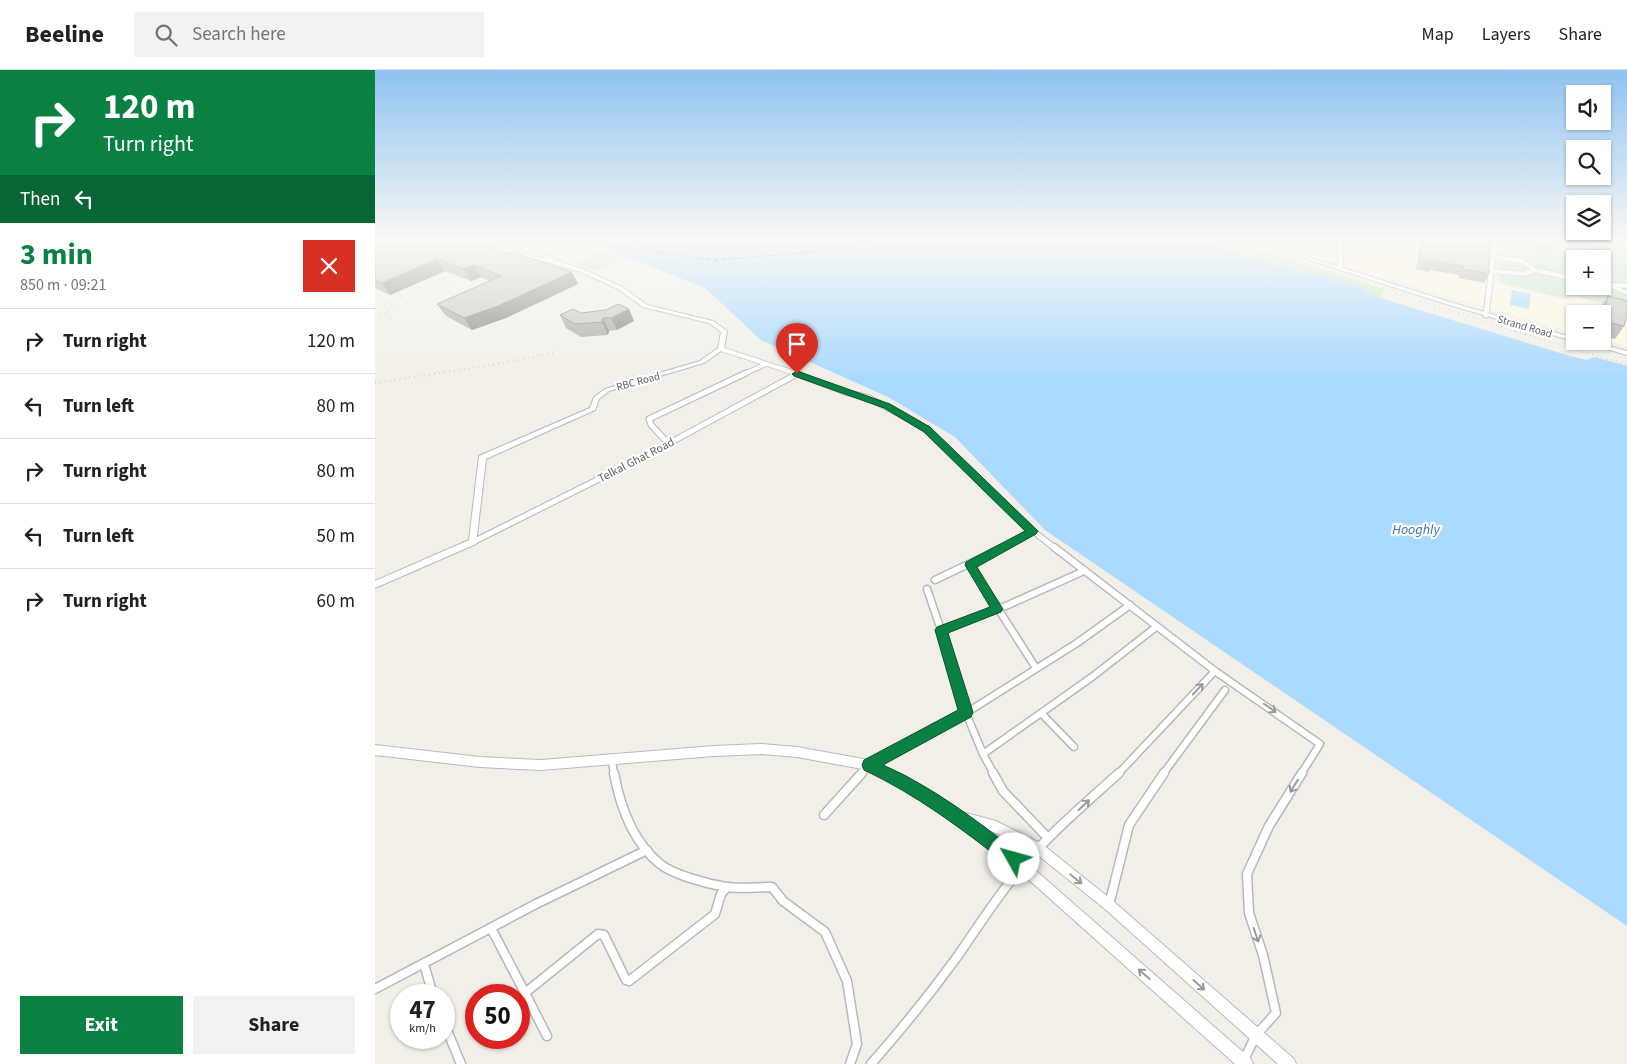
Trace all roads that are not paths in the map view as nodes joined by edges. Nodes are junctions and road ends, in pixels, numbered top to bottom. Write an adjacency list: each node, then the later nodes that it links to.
1 (613, 285): 10 (main road)
2 (1397, 285): 7 (main road, Strand Road)
3 (1489, 285): 7 (street)
4 (1611, 286): 5 (street); 6 (street)
5 (1627, 286)
6 (1627, 293)
7 (1486, 315): 8 (main road, Strand Road)
8 (1566, 337)
9 (1611, 349): 11 (main road)
10 (721, 350): 12 (street); 16 (main road, RBC Road)
11 (1627, 353)
12 (767, 364): 13 (street); 14 (street)
13 (797, 374): 14 (street, Telkal Ghat Road); 15 (street)
14 (669, 444): 16 (street, Telkal Ghat Road)
15 (1033, 531): 17 (street); 18 (street)
16 (473, 542): 20 (main road)
17 (970, 565): 19 (street); 23 (street)
18 (1084, 571): 22 (street); 23 (street)
19 (935, 580)
20 (375, 585)
21 (927, 589): 25 (street)
22 (1129, 605): 24 (street); 26 (street)
23 (997, 609): 25 (street); 26 (street)
24 (1156, 627): 27 (street); 30 (street)
25 (941, 630): 29 (street)
26 (1036, 668): 29 (street)
27 (1215, 671): 38 (street, one-way to 27); 51 (street, one-way to 51)
28 (1225, 690): 43 (street)
29 (966, 712): 33 (street); 35 (street)
30 (1041, 713): 31 (street); 33 (street)
31 (1074, 747)
32 (375, 750): 34 (main road)
33 (983, 754): 38 (street)
34 (612, 760): 35 (main road); 40 (street)
35 (869, 765): 36 (street); 37 (main road)
36 (824, 815)
37 (957, 815): 39 (main road); 41 (main road)
38 (1047, 838): 39 (street)
39 (1039, 848): 41 (street); 43 (main road, one-way to 43)
40 (647, 850): 42 (street); 44 (street)
41 (1022, 866): 54 (main road, one-way to 41); 57 (street)
42 (727, 887): 49 (street); 56 (street)
43 (1109, 905): 51 (main road, one-way to 51)
44 (491, 928): 45 (street); 47 (street)
45 (424, 964): 46 (street); 48 (street)
46 (430, 984)
47 (520, 984)
48 (375, 989)
49 (530, 989)
50 (530, 1003): 52 (street)
51 (1256, 1035): 54 (street); 58 (main road)
52 (547, 1036)
53 (455, 1049): 55 (street)
54 (1244, 1063)
55 (461, 1064)
56 (850, 1064)
57 (871, 1064)
58 (1289, 1064)

